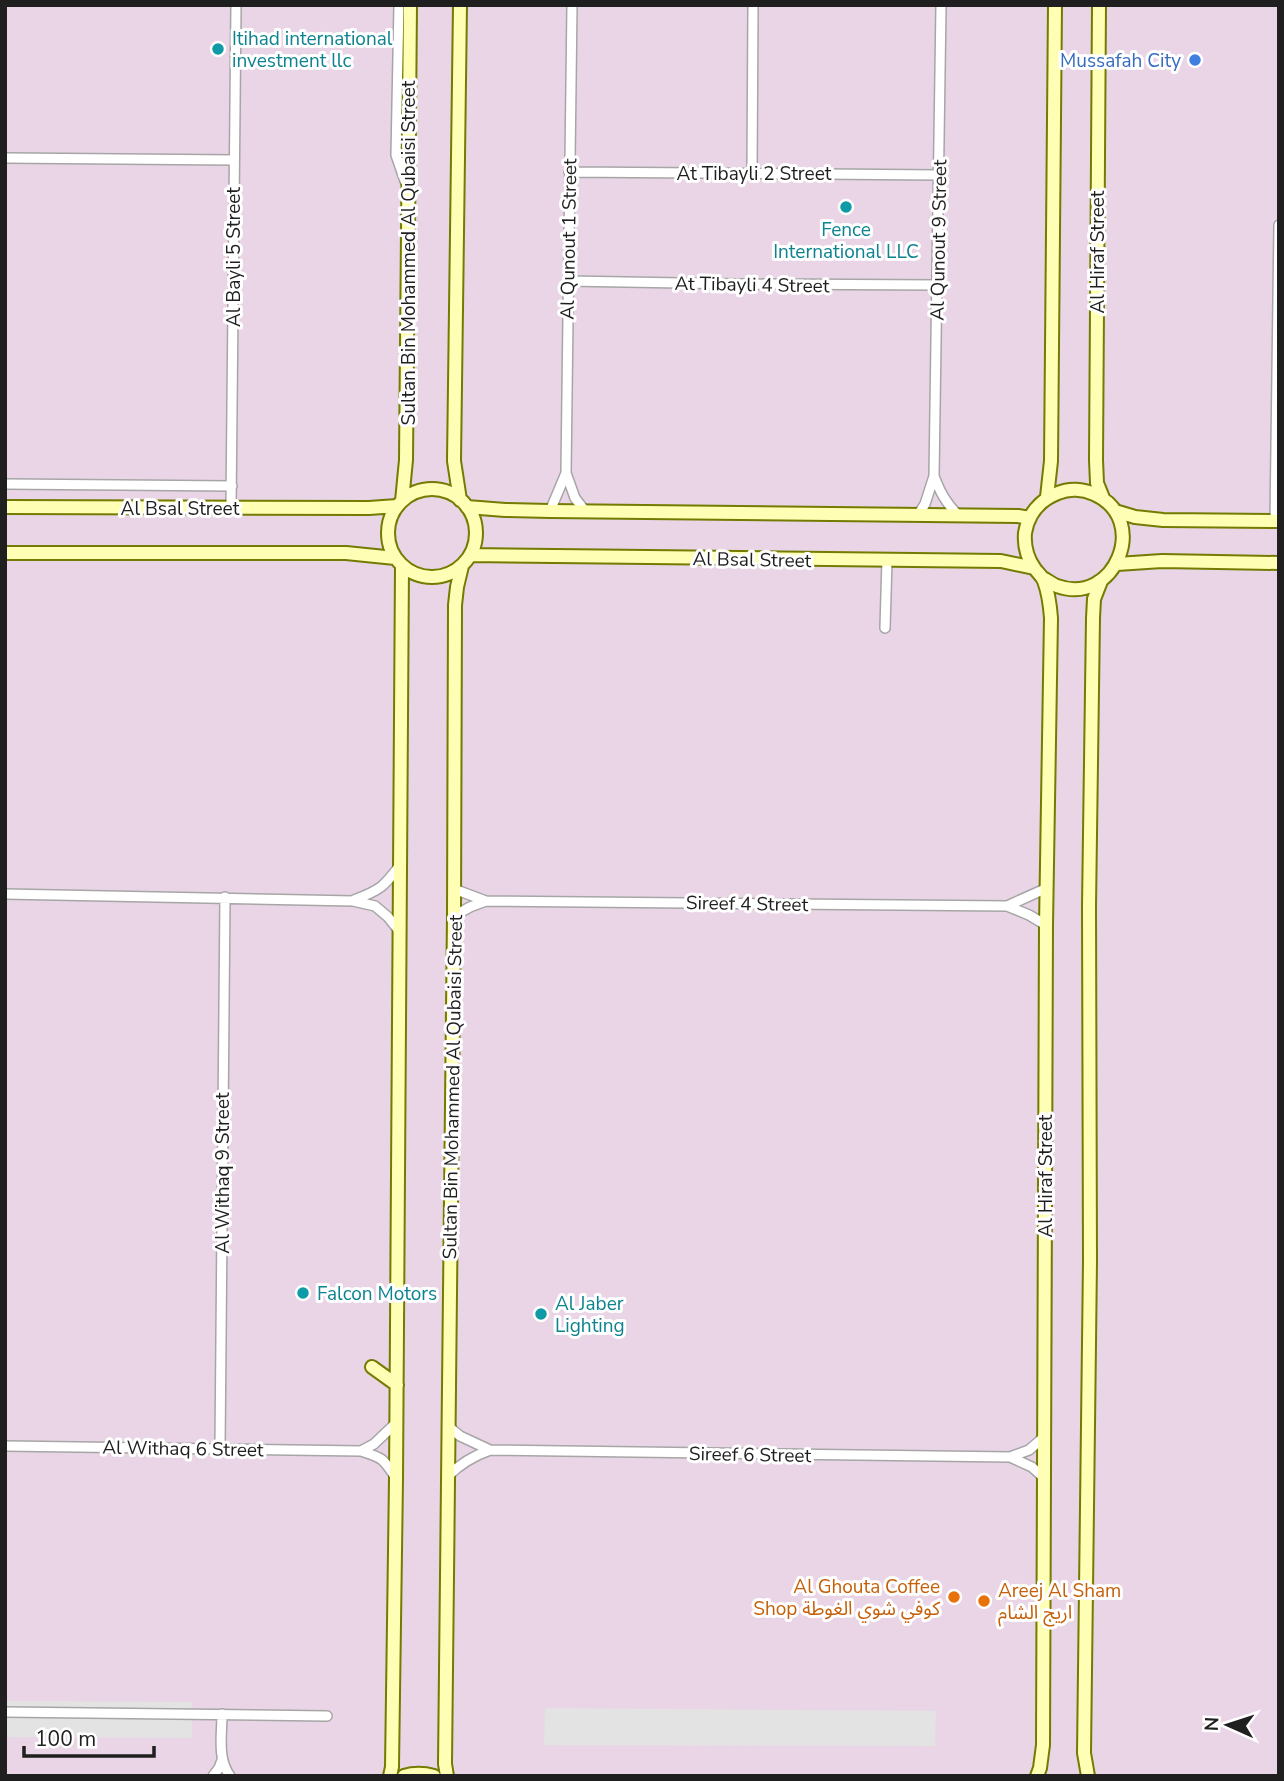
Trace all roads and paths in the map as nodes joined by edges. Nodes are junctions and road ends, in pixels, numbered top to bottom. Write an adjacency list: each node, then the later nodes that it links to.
1 (236, 5): 11 (street, Al Bayli 5 Street)
2 (399, 5): 15 (street)
3 (410, 5): 15 (street, Sultan Bin Mohammed Al Qubaisi Street)
4 (460, 5): 28 (street)
5 (572, 5): 12 (street, Al Qunout 1 Street)
6 (753, 5): 13 (street)
7 (941, 5): 14 (street, Al Qunout 9 Street)
8 (1055, 5): 25 (street)
9 (1098, 5): 26 (street, Al Hiraf Street)
10 (5, 158): 11 (street)
11 (234, 160): 23 (street, Al Bayli 5 Street)
12 (569, 172): 13 (street, At Tibayli 2 Street); 17 (street, Al Qunout 1 Street)
13 (752, 173): 14 (street, At Tibayli 2 Street)
14 (939, 175): 18 (street, Al Qunout 9 Street)
15 (409, 196): 27 (street, Sultan Bin Mohammed Al Qubaisi Street)
16 (1279, 225): 19 (street)
17 (568, 281): 18 (street, At Tibayli 4 Street); 20 (street, Al Qunout 1 Street)
18 (937, 285): 21 (street, Al Qunout 9 Street)
19 (1277, 361): 24 (street)
20 (566, 473): 31 (street, Al Qunout 1 Street); 32 (street, Al Qunout 1 Street)
21 (934, 476): 34 (street, Al Qunout 9 Street); 35 (street, Al Qunout 9 Street)
22 (5, 484): 23 (street)
23 (232, 486): 30 (street, Al Bayli 5 Street)
24 (1277, 495): 37 (street)
25 (1047, 498): 26 (street); 36 (street)
26 (1102, 498): 33 (street)
27 (400, 504): 28 (street); 30 (street, Al Bsal Street); 41 (street)
28 (464, 504): 31 (street); 40 (street)
29 (5, 507): 30 (street, Al Bsal Street)
30 (231, 508)
31 (550, 511): 32 (street)
32 (585, 511): 34 (street)
33 (1115, 511): 37 (street); 43 (street)
34 (918, 515): 35 (street)
35 (957, 516): 36 (street)
36 (1030, 518): 44 (street)
37 (1277, 521)
38 (5, 553): 41 (street)
39 (887, 560): 40 (street, Al Bsal Street); 44 (street, Al Bsal Street); 46 (street)
40 (466, 561): 41 (street); 49 (street, Sultan Bin Mohammed Al Qubaisi Street)
41 (399, 562): 47 (street)
42 (1279, 563): 43 (street)
43 (1116, 564): 45 (street)
44 (1039, 573): 45 (street); 48 (street, Al Hiraf Street)
45 (1101, 581): 82 (street)
46 (885, 628)
47 (401, 864): 52 (street); 57 (street)
48 (1046, 888): 54 (street, Sireef 4 Street); 56 (street, Al Hiraf Street)
49 (454, 889): 53 (street, Sireef 4 Street); 55 (street, Sultan Bin Mohammed Al Qubaisi Street)
50 (5, 894): 51 (street)
51 (225, 897): 52 (street); 64 (street, Al Withaq 9 Street)
52 (353, 901): 57 (street)
53 (486, 901): 54 (street, Sireef 4 Street); 55 (street, Sireef 4 Street)
54 (1007, 906): 56 (street, Sireef 4 Street)
55 (454, 916): 61 (street, Sultan Bin Mohammed Al Qubaisi Street)
56 (1046, 925): 62 (street, Al Hiraf Street)
57 (401, 933): 59 (street)
58 (372, 1367): 59 (street)
59 (397, 1385): 60 (street)
60 (397, 1421): 66 (street); 70 (street)
61 (448, 1426): 65 (street, Sireef 6 Street); 68 (street, Sultan Bin Mohammed Al Qubaisi Street)
62 (1044, 1437): 67 (street); 69 (street, Al Hiraf Street)
63 (5, 1446): 64 (street, Al Withaq 6 Street)
64 (220, 1448): 66 (street, Al Withaq 6 Street)
65 (491, 1450): 67 (street, Sireef 6 Street); 68 (street, Sireef 6 Street)
66 (360, 1451): 70 (street, Al Withaq 6 Street)
67 (1010, 1457): 69 (street, Sireef 6 Street)
68 (448, 1476): 80 (street, Sultan Bin Mohammed Al Qubaisi Street)
69 (1044, 1478): 81 (street, Al Hiraf Street)
70 (397, 1479): 77 (street)
71 (5, 1712): 72 (street)
72 (222, 1714): 73 (street); 74 (street)
73 (327, 1716)
74 (222, 1760): 75 (street); 76 (street)
75 (213, 1776)
76 (230, 1776)
77 (390, 1776)
78 (404, 1776): 79 (street)
79 (434, 1776)
80 (447, 1776)
81 (1037, 1776)
82 (1088, 1776)

